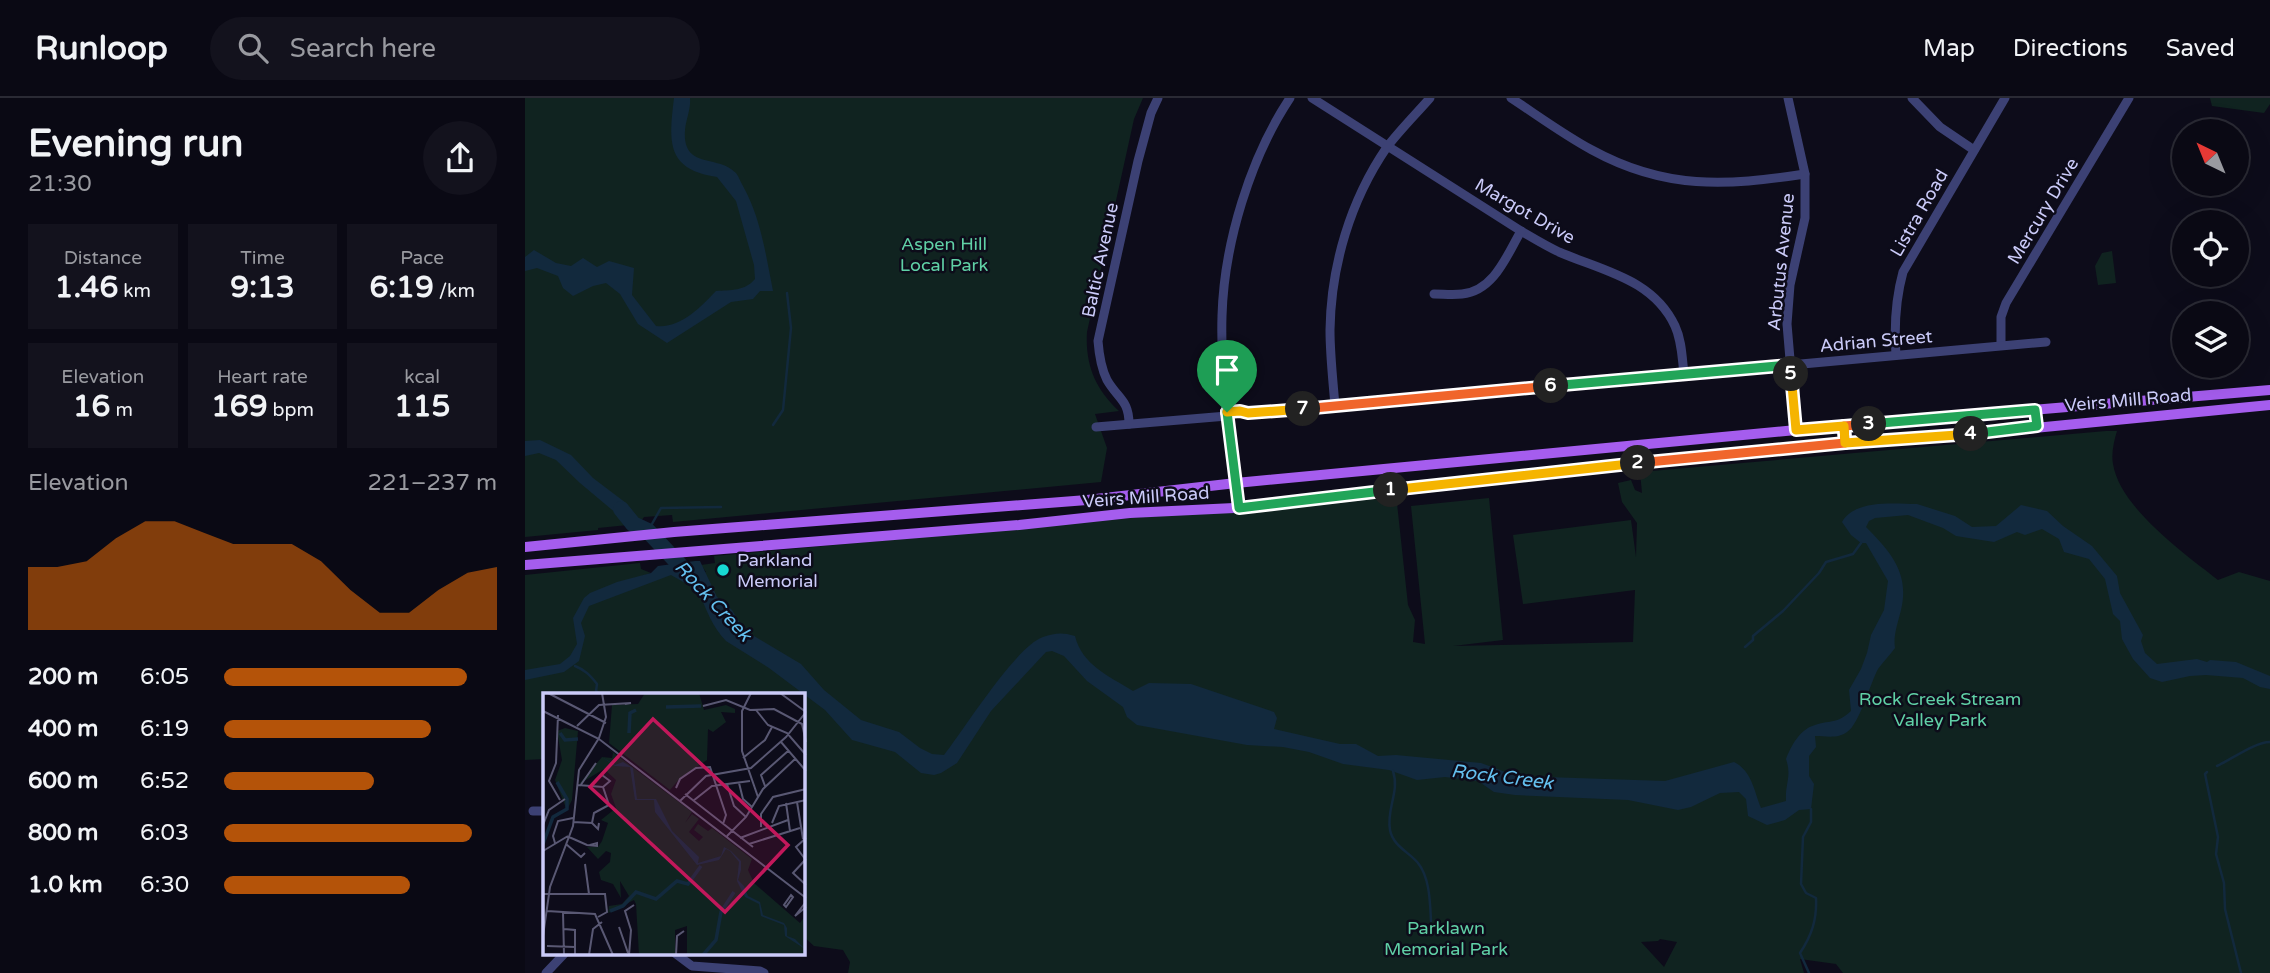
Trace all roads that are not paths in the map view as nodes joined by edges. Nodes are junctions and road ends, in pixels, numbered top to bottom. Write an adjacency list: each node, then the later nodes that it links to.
1 (1158, 98): 25 (street, Baltic Avenue)
2 (1290, 98): 24 (street)
3 (1312, 98): 10 (street, Margot Drive)
4 (1430, 98): 10 (street)
5 (1511, 98): 12 (street)
6 (1788, 98): 12 (street, Arbutus Avenue)
7 (1912, 98): 11 (street)
8 (2005, 98): 11 (street, Listra Road)
9 (2129, 98): 16 (street, Mercury Drive)
10 (1388, 146): 13 (street, Margot Drive); 22 (street)
11 (1974, 150): 17 (street, Listra Road)
12 (1805, 174): 18 (street, Arbutus Avenue)
13 (1521, 231): 14 (street); 19 (street, Margot Drive)
14 (1434, 294)
15 (2046, 342): 16 (street, Adrian Street)
16 (2001, 345): 17 (street, Adrian Street)
17 (1896, 355): 18 (street, Adrian Street)
18 (1790, 365): 19 (street, Adrian Street); 29 (street, Arbutus Avenue)
19 (1684, 374): 22 (street, Adrian Street)
20 (2270, 390): 23 (main road, Veirs Mill Road)
21 (2270, 405): 27 (main road, Veirs Mill Road)
22 (1335, 406): 24 (street, Adrian Street)
23 (2035, 410): 26 (main road, Veirs Mill Road); 27 (main road)
24 (1227, 416): 25 (street, Adrian Street); 31 (street)
25 (1129, 424): 28 (street, Adrian Street)
26 (1844, 426): 29 (main road, Veirs Mill Road); 30 (main road)
27 (2037, 426): 30 (main road, Veirs Mill Road)
28 (1097, 427)
29 (1796, 430): 31 (main road, Veirs Mill Road)
30 (1845, 443): 32 (main road, Veirs Mill Road)
31 (1236, 483): 32 (street); 33 (main road, Veirs Mill Road)
32 (1239, 508): 34 (main road, Veirs Mill Road)
33 (525, 547)
34 (525, 565)
35 (533, 811): 36 (street)
36 (543, 811)
37 (562, 956): 39 (street)
38 (679, 956): 40 (street)
39 (546, 973)
40 (764, 973)

